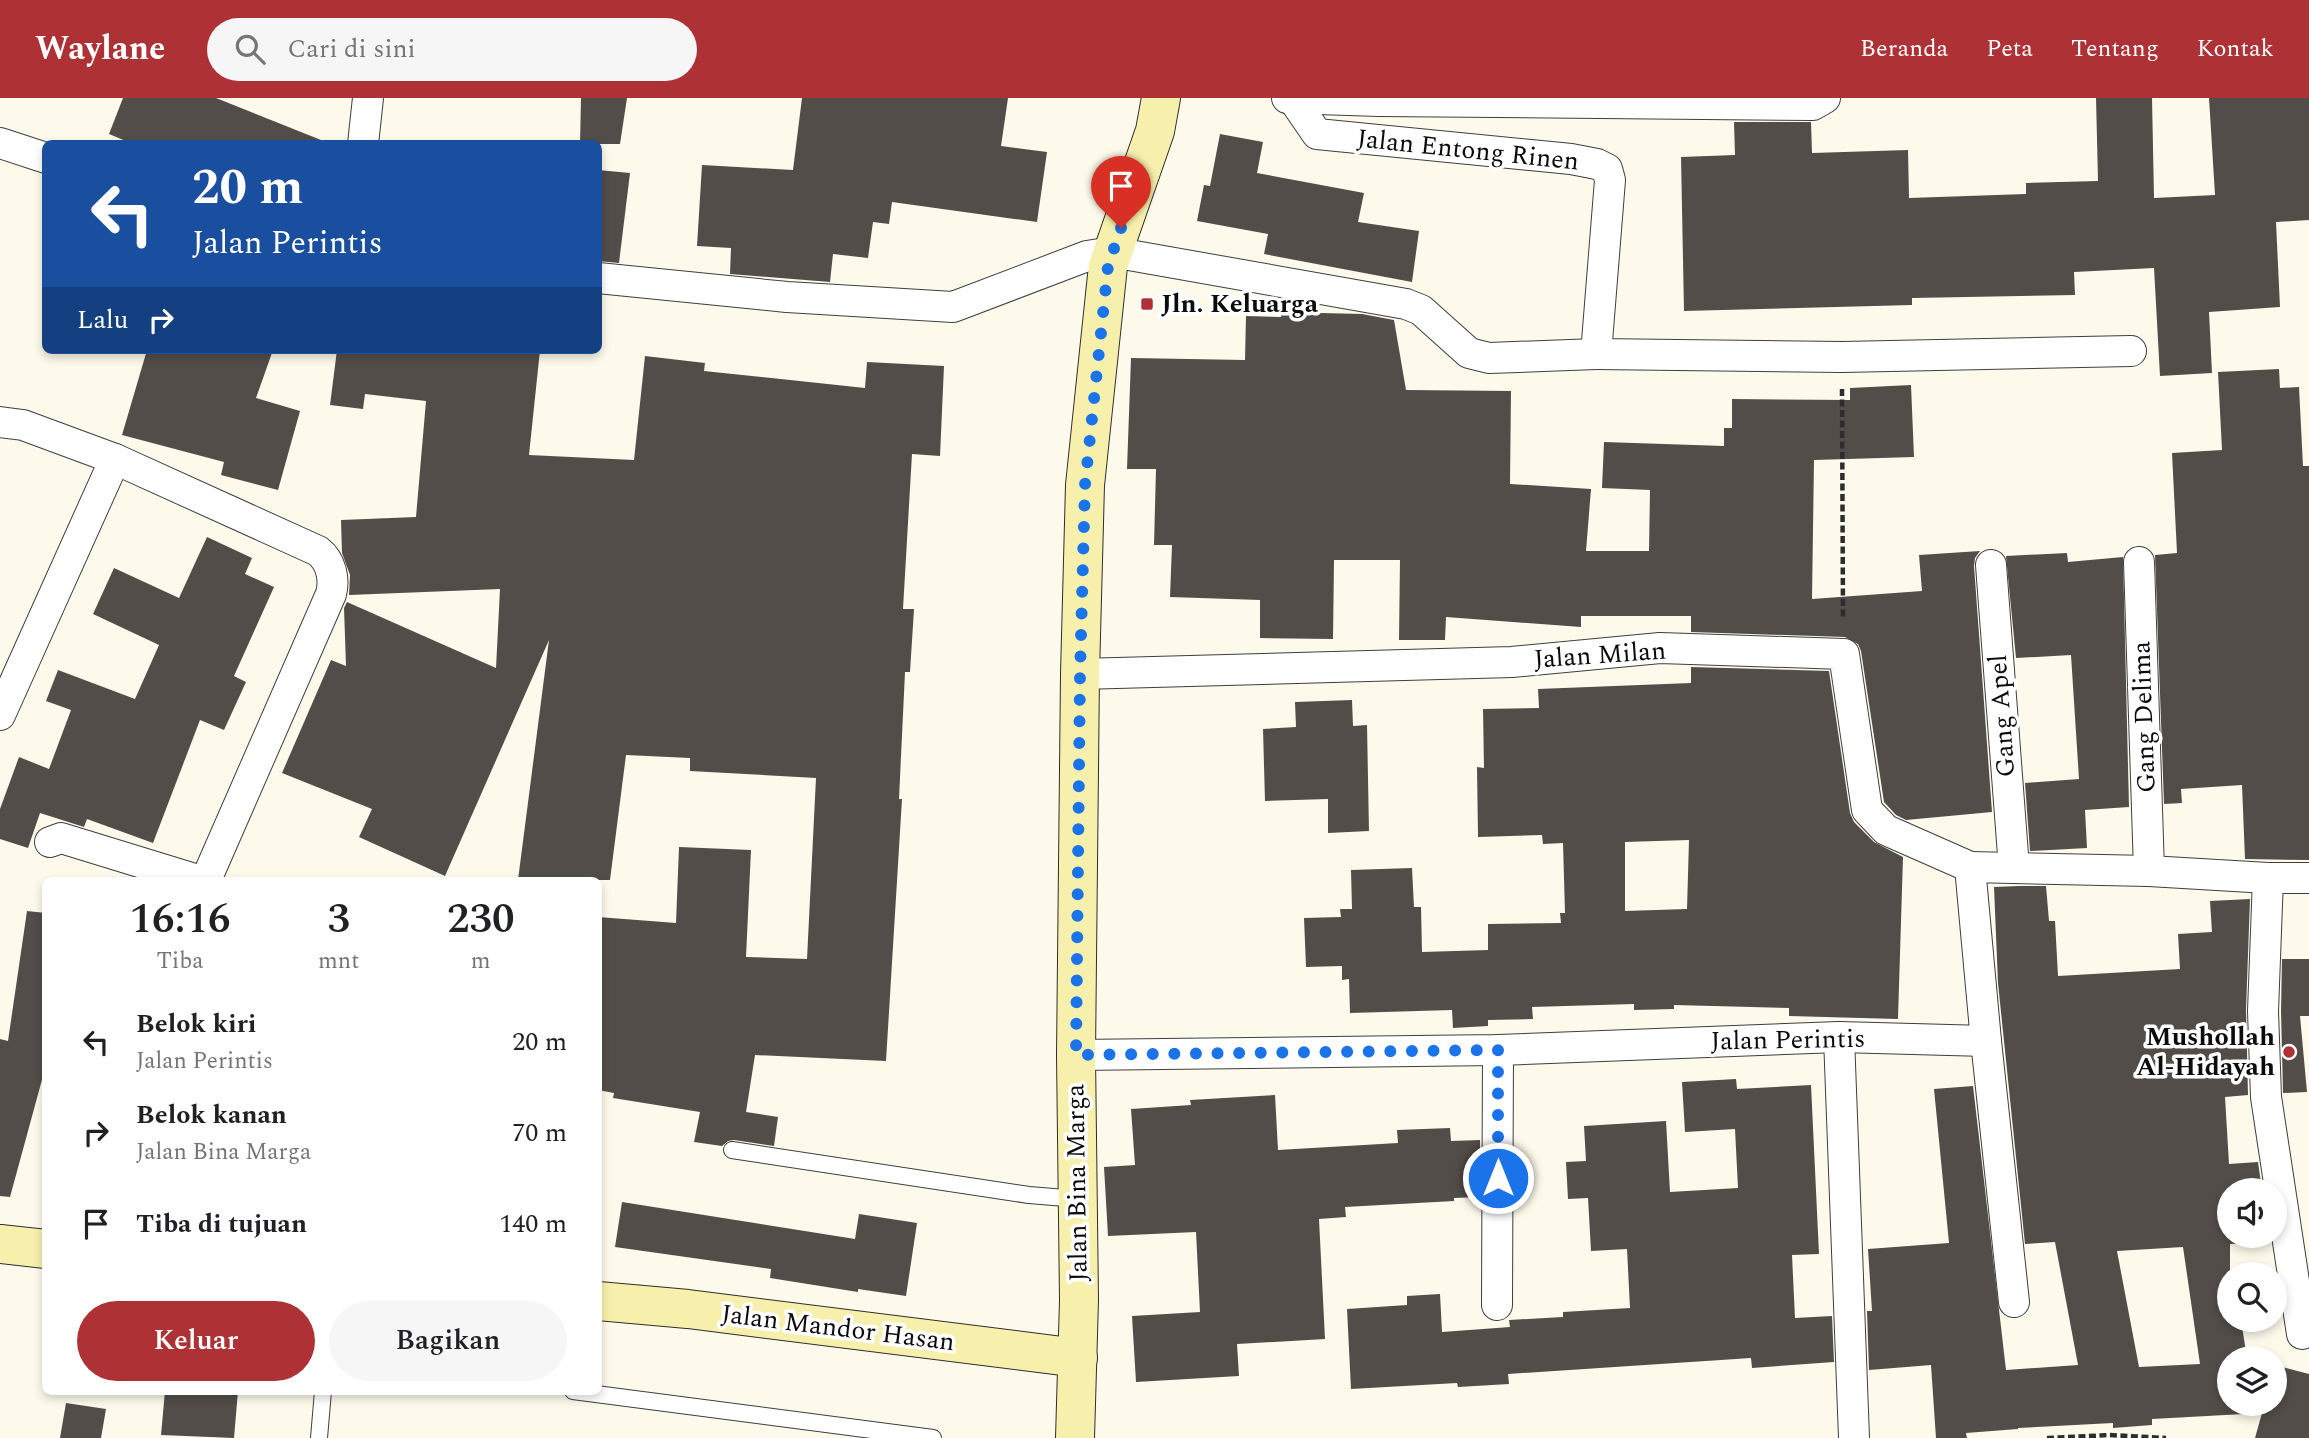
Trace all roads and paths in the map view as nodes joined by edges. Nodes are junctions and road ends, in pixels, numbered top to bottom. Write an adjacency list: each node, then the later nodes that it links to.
1 (368, 98): 5 (street)
2 (1161, 98): 8 (street, Jalan Bina Marga)
3 (1825, 98): 4 (street, Jalan Entong Rinen)
4 (1290, 99): 11 (street, Jalan Entong Rinen)
5 (363, 140)
6 (0, 143): 7 (street)
7 (42, 157)
8 (1112, 252): 9 (street); 11 (street); 18 (street, Jalan Bina Marga)
9 (602, 278)
10 (2130, 351): 12 (street)
11 (1596, 354): 12 (street)
12 (1842, 357): 17 (path)
13 (0, 422): 14 (street)
14 (115, 459): 19 (street); 25 (street)
15 (2139, 562): 23 (street, Gang Delima)
16 (1991, 565): 22 (street, Gang Apel)
17 (1844, 654): 18 (street, Jalan Milan); 21 (street)
18 (1080, 674): 31 (street, Jalan Bina Marga)
19 (0, 715)
20 (50, 842): 24 (street)
21 (1970, 866): 22 (street); 29 (street)
22 (2014, 868): 23 (street)
23 (2149, 872): 26 (street)
24 (190, 877)
25 (204, 877)
26 (2268, 878): 27 (street); 39 (street)
27 (2309, 878)
28 (1839, 1037): 29 (street, Jalan Perintis); 30 (street, Jalan Perintis); 46 (street)
29 (1986, 1041): 37 (street)
30 (1498, 1050): 31 (street, Jalan Perintis); 38 (street)
31 (1076, 1055): 33 (street, Jalan Bina Marga)
32 (732, 1150): 33 (lane)
33 (1077, 1199): 40 (street, Jalan Bina Marga)
34 (0, 1244): 35 (street)
35 (42, 1249)
36 (602, 1301): 40 (street, Jalan Mandor Hasan)
37 (2014, 1302)
38 (1497, 1305)
39 (2302, 1334)
40 (1078, 1358): 45 (street, Jalan Bina Marga)
41 (324, 1395): 43 (lane)
42 (602, 1395): 44 (lane)
43 (319, 1438)
44 (933, 1438)
45 (1075, 1438)
46 (1854, 1438)
47 (2047, 1438): 48 (path)
48 (2166, 1438)

